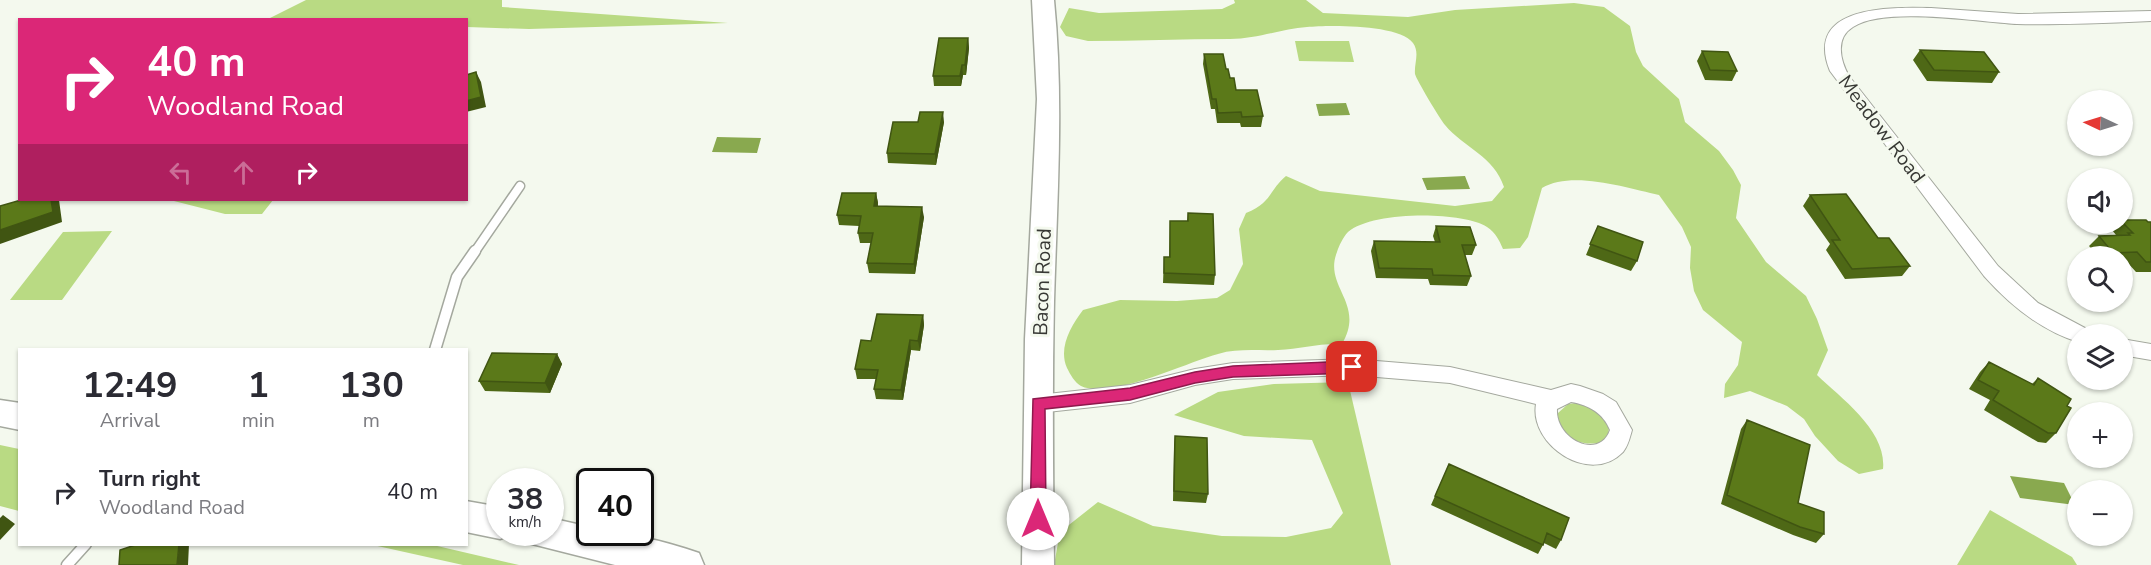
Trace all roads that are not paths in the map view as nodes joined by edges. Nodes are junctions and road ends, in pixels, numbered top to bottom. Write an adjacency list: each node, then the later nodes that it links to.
1 (1043, 0): 9 (street, Bacon Road)
2 (2151, 16): 4 (street, Meadow Road)
3 (520, 186): 5 (lane)
4 (2067, 328)
5 (436, 348)
6 (2133, 349): 7 (street)
7 (2151, 352)
8 (1552, 399): 9 (street)
9 (1038, 404): 18 (street, Bacon Road)
10 (0, 413): 11 (main road)
11 (18, 417)
12 (468, 516): 13 (main road)
13 (486, 520)
14 (564, 537): 17 (main road)
15 (84, 546): 16 (lane)
16 (67, 565)
17 (686, 565)
18 (1038, 565)

